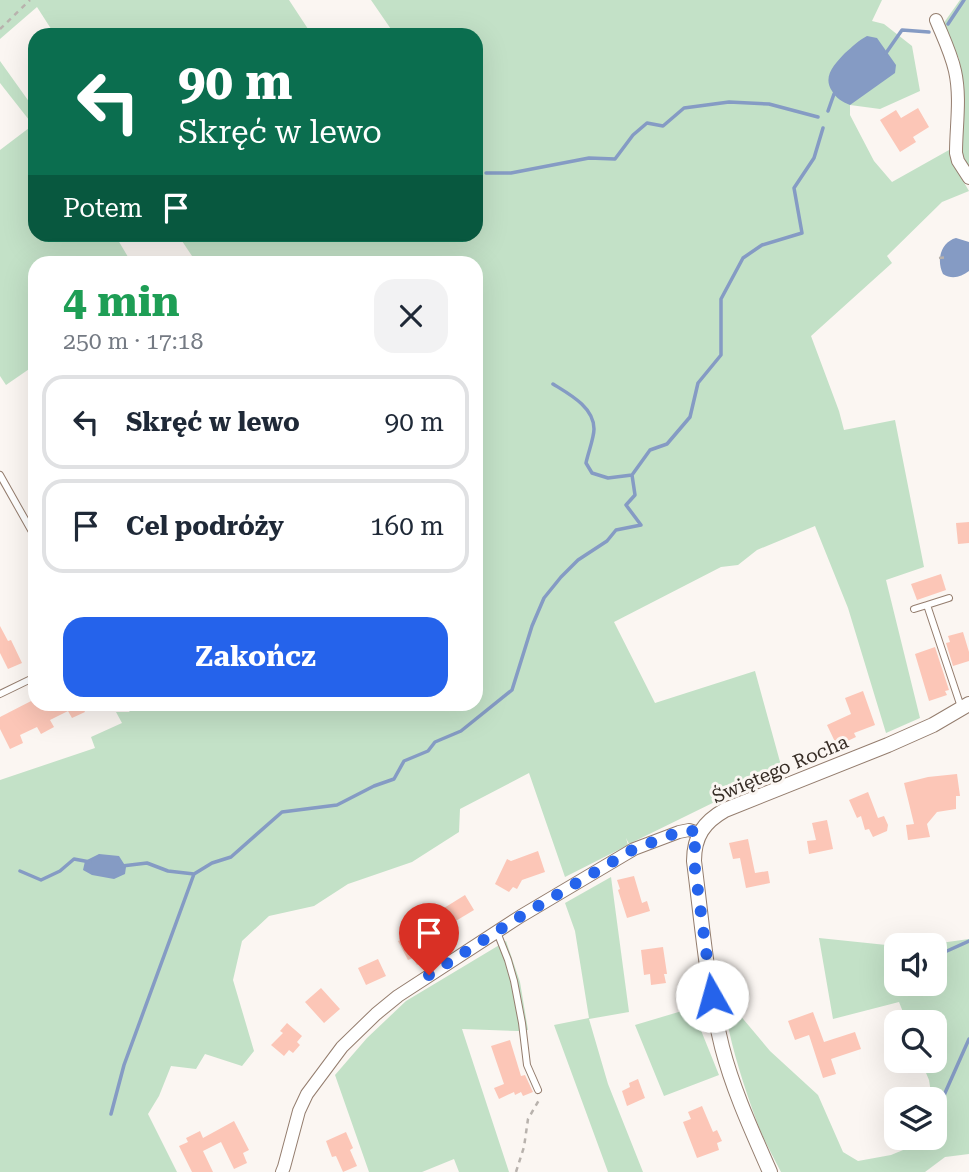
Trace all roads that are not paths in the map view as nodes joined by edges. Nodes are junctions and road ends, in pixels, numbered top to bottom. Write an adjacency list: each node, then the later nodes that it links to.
1 (936, 20): 2 (street)
2 (969, 178)
3 (0, 475): 4 (lane)
4 (28, 525)
5 (949, 598): 6 (lane)
6 (927, 605): 7 (lane); 10 (lane)
7 (914, 609)
8 (28, 680): 9 (lane)
9 (0, 694)
10 (965, 706): 11 (street, Świętego Rocha)
11 (699, 833): 12 (street); 15 (street)
12 (497, 932): 13 (lane); 14 (street)
13 (538, 1090)
14 (282, 1172)
15 (770, 1172)

